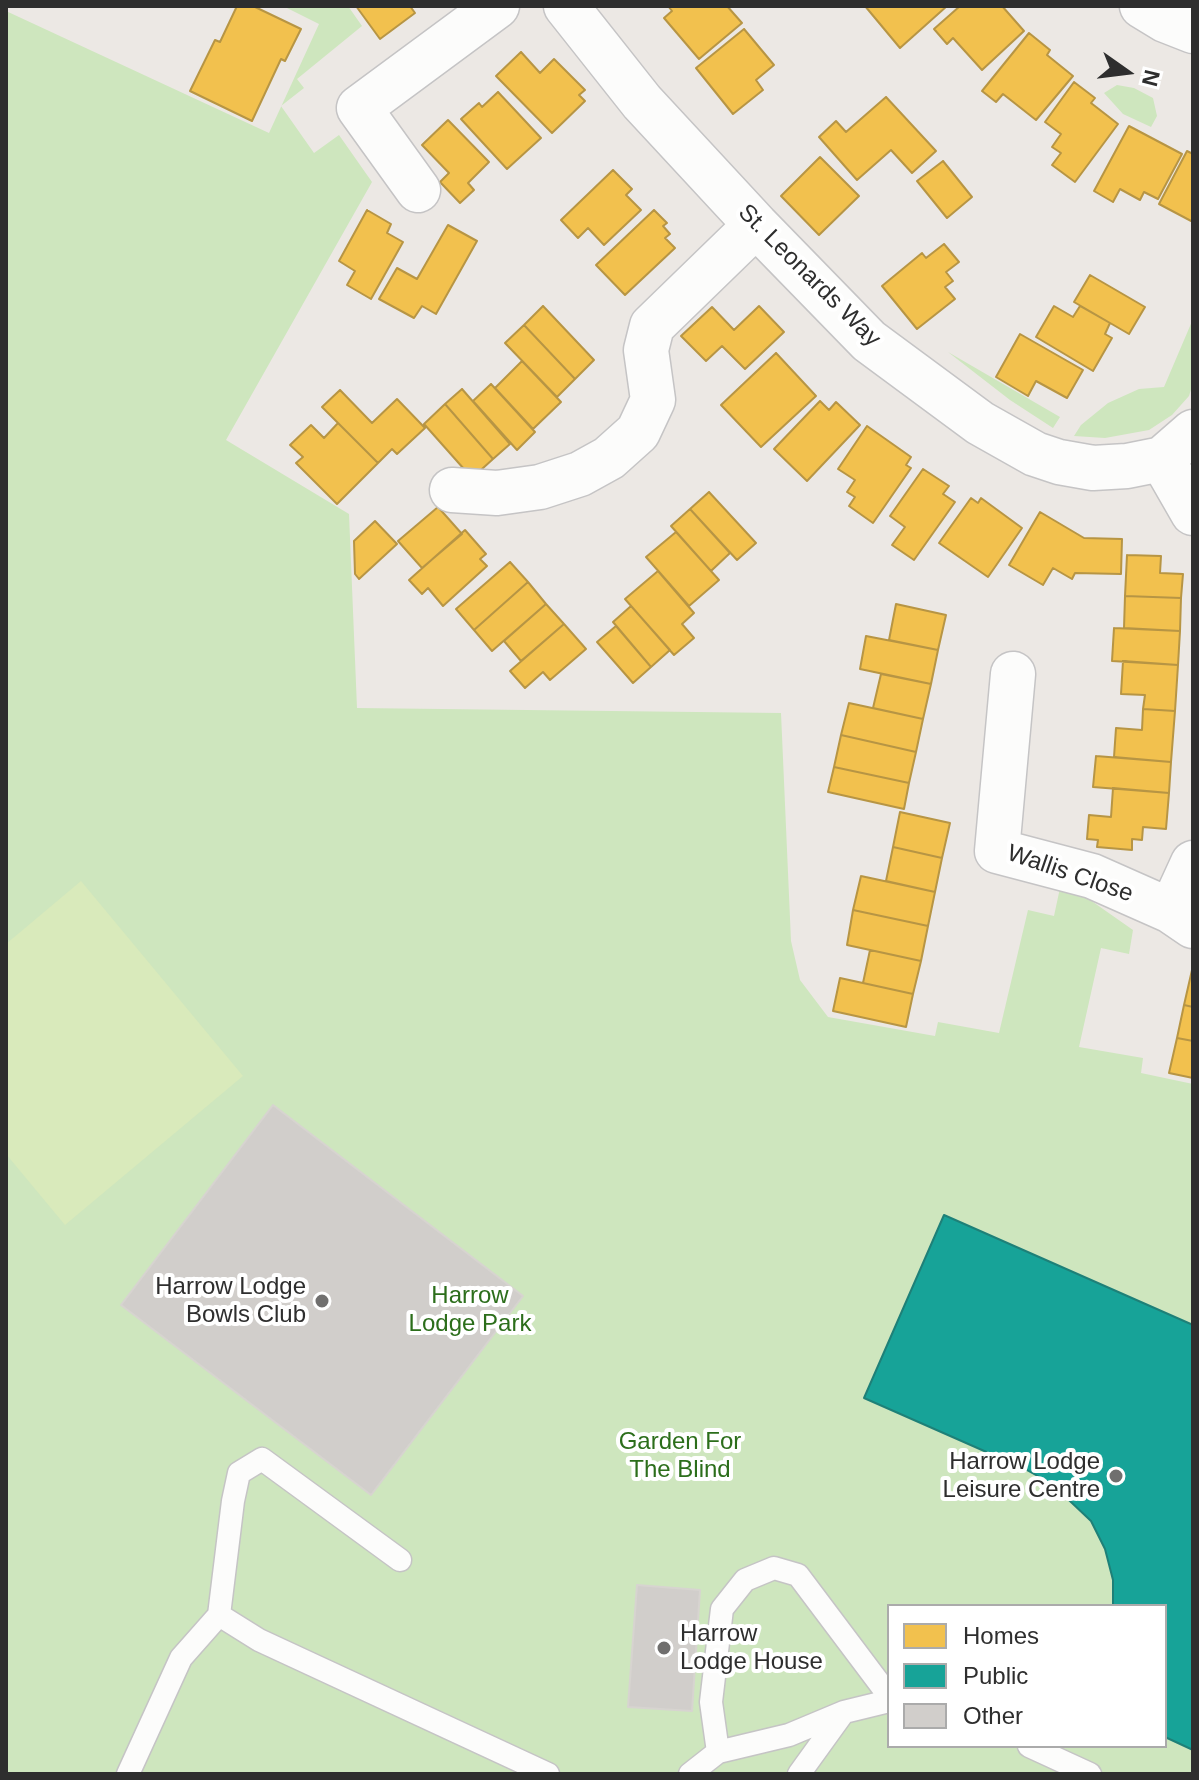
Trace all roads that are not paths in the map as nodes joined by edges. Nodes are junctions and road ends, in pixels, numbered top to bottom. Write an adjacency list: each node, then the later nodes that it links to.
1 (497, 6): 5 (street)
2 (566, 6): 6 (street, St. Leonards Way)
3 (1142, 6): 4 (street)
4 (1193, 31)
5 (418, 190)
6 (756, 225): 7 (street, St. Leonards Way); 8 (street)
7 (1177, 445): 9 (street)
8 (452, 490)
9 (1193, 513)
10 (1013, 674): 12 (street, Wallis Close)
11 (1193, 863): 12 (street, Wallis Close)
12 (1182, 918)
13 (400, 1560): 14 (lane)
14 (219, 1615): 20 (lane); 21 (lane)
15 (887, 1696): 19 (lane)
16 (887, 1700): 17 (lane)
17 (844, 1712): 19 (lane); 23 (lane)
18 (1033, 1748): 24 (lane)
19 (718, 1752): 22 (lane)
20 (128, 1774)
21 (548, 1774)
22 (690, 1774)
23 (799, 1774)
24 (1090, 1774)

